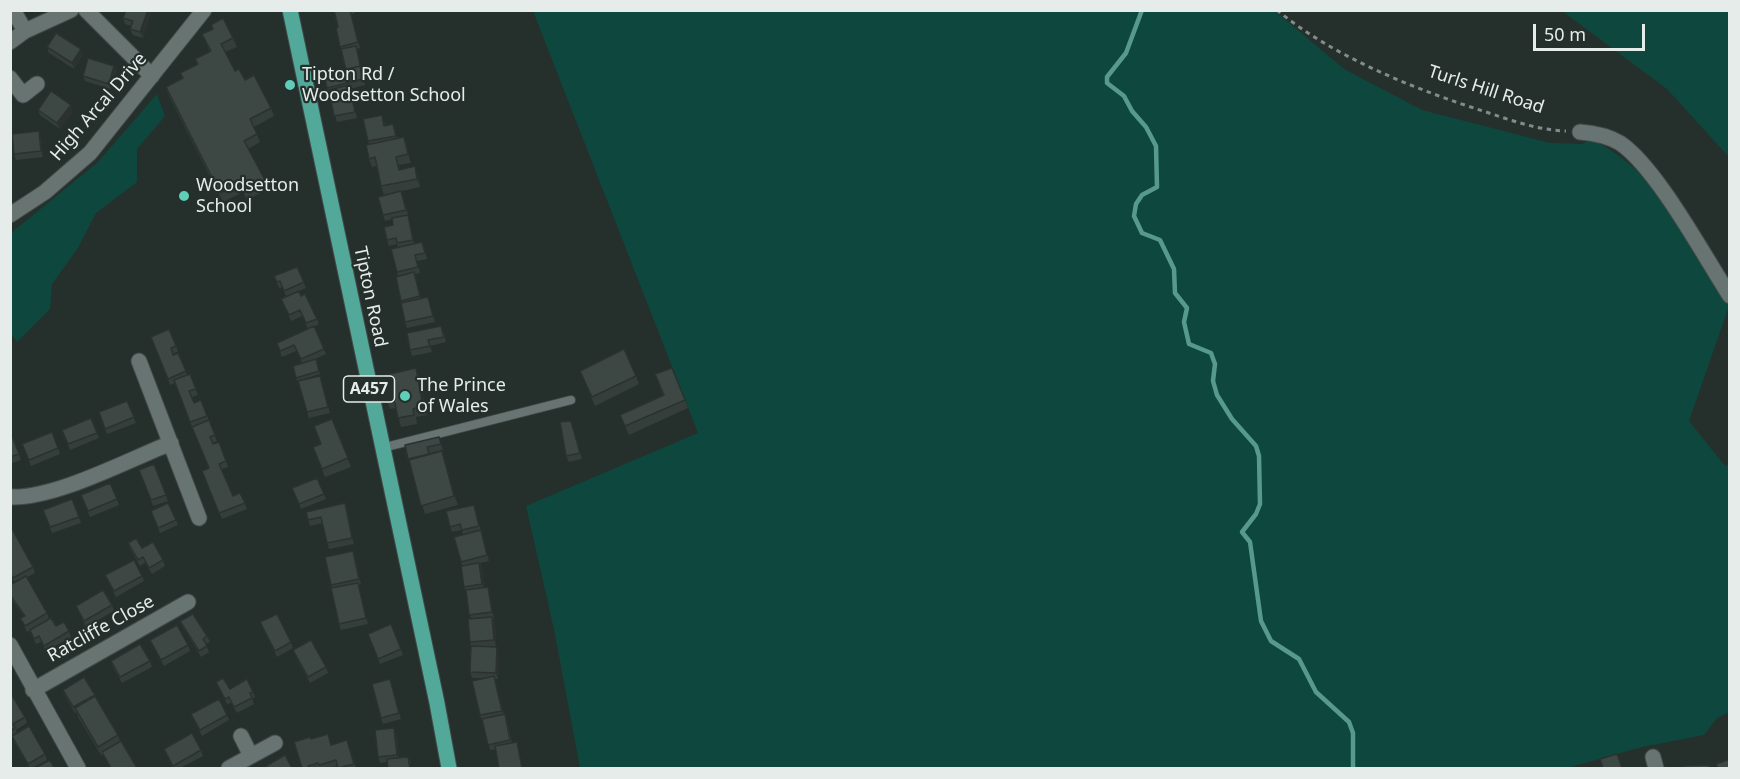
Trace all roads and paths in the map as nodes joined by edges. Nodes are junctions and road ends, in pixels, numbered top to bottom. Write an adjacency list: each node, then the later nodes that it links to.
1 (13, 10): 7 (street)
2 (71, 10): 7 (street)
3 (86, 10): 9 (street)
4 (204, 10): 9 (street, High Arcal Drive)
5 (290, 10): 18 (main road, Tipton Road / A457)
6 (1277, 10): 12 (path, Turls Hill Road)
7 (25, 31): 8 (street)
8 (10, 42)
9 (152, 76): 13 (street, High Arcal Drive)
10 (10, 78): 11 (street)
11 (37, 84)
12 (1580, 132): 14 (street)
13 (10, 215)
14 (1730, 296)
15 (139, 362): 17 (street)
16 (571, 400): 18 (lane)
17 (171, 444): 19 (street); 20 (street)
18 (382, 448): 29 (main road, Tipton Road / A457)
19 (10, 497)
20 (199, 518)
21 (188, 602): 23 (street, Ratcliffe Close)
22 (10, 645): 23 (street)
23 (33, 690): 27 (street)
24 (241, 736): 26 (street)
25 (275, 743): 26 (street)
26 (251, 756): 28 (street)
27 (78, 768)
28 (229, 768)
29 (448, 768)

